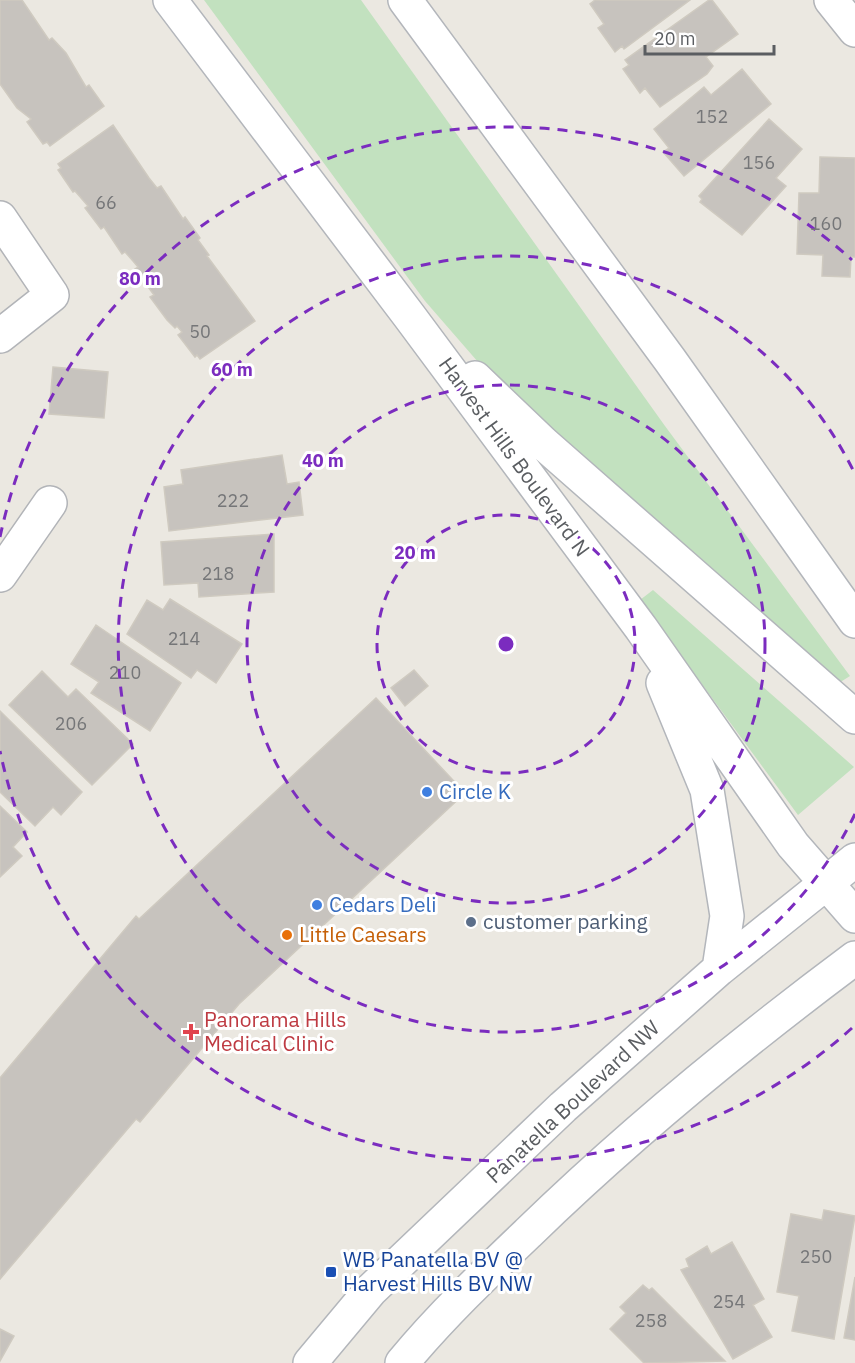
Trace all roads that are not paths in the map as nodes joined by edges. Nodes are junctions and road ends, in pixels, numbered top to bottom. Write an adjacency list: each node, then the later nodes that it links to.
1 (170, 0): 6 (main road, Harvest Hills Boulevard N)
2 (405, 0): 10 (main road)
3 (831, 0): 4 (main road)
4 (855, 30)
5 (0, 218): 7 (main road)
6 (410, 317): 11 (main road, Harvest Hills Boulevard N); 12 (main road)
7 (0, 336)
8 (50, 503): 9 (main road)
9 (0, 575)
10 (855, 621)
11 (641, 628): 14 (main road, Harvest Hills Boulevard N); 17 (main road)
12 (855, 717)
13 (855, 860): 14 (main road, Panatella Boulevard NW)
14 (841, 882): 15 (main road, Harvest Hills Boulevard N); 17 (main road, Panatella Boulevard NW)
15 (855, 916)
16 (855, 958): 19 (main road)
17 (719, 969): 18 (main road, Panatella Boulevard NW)
18 (310, 1363)
19 (402, 1363)

